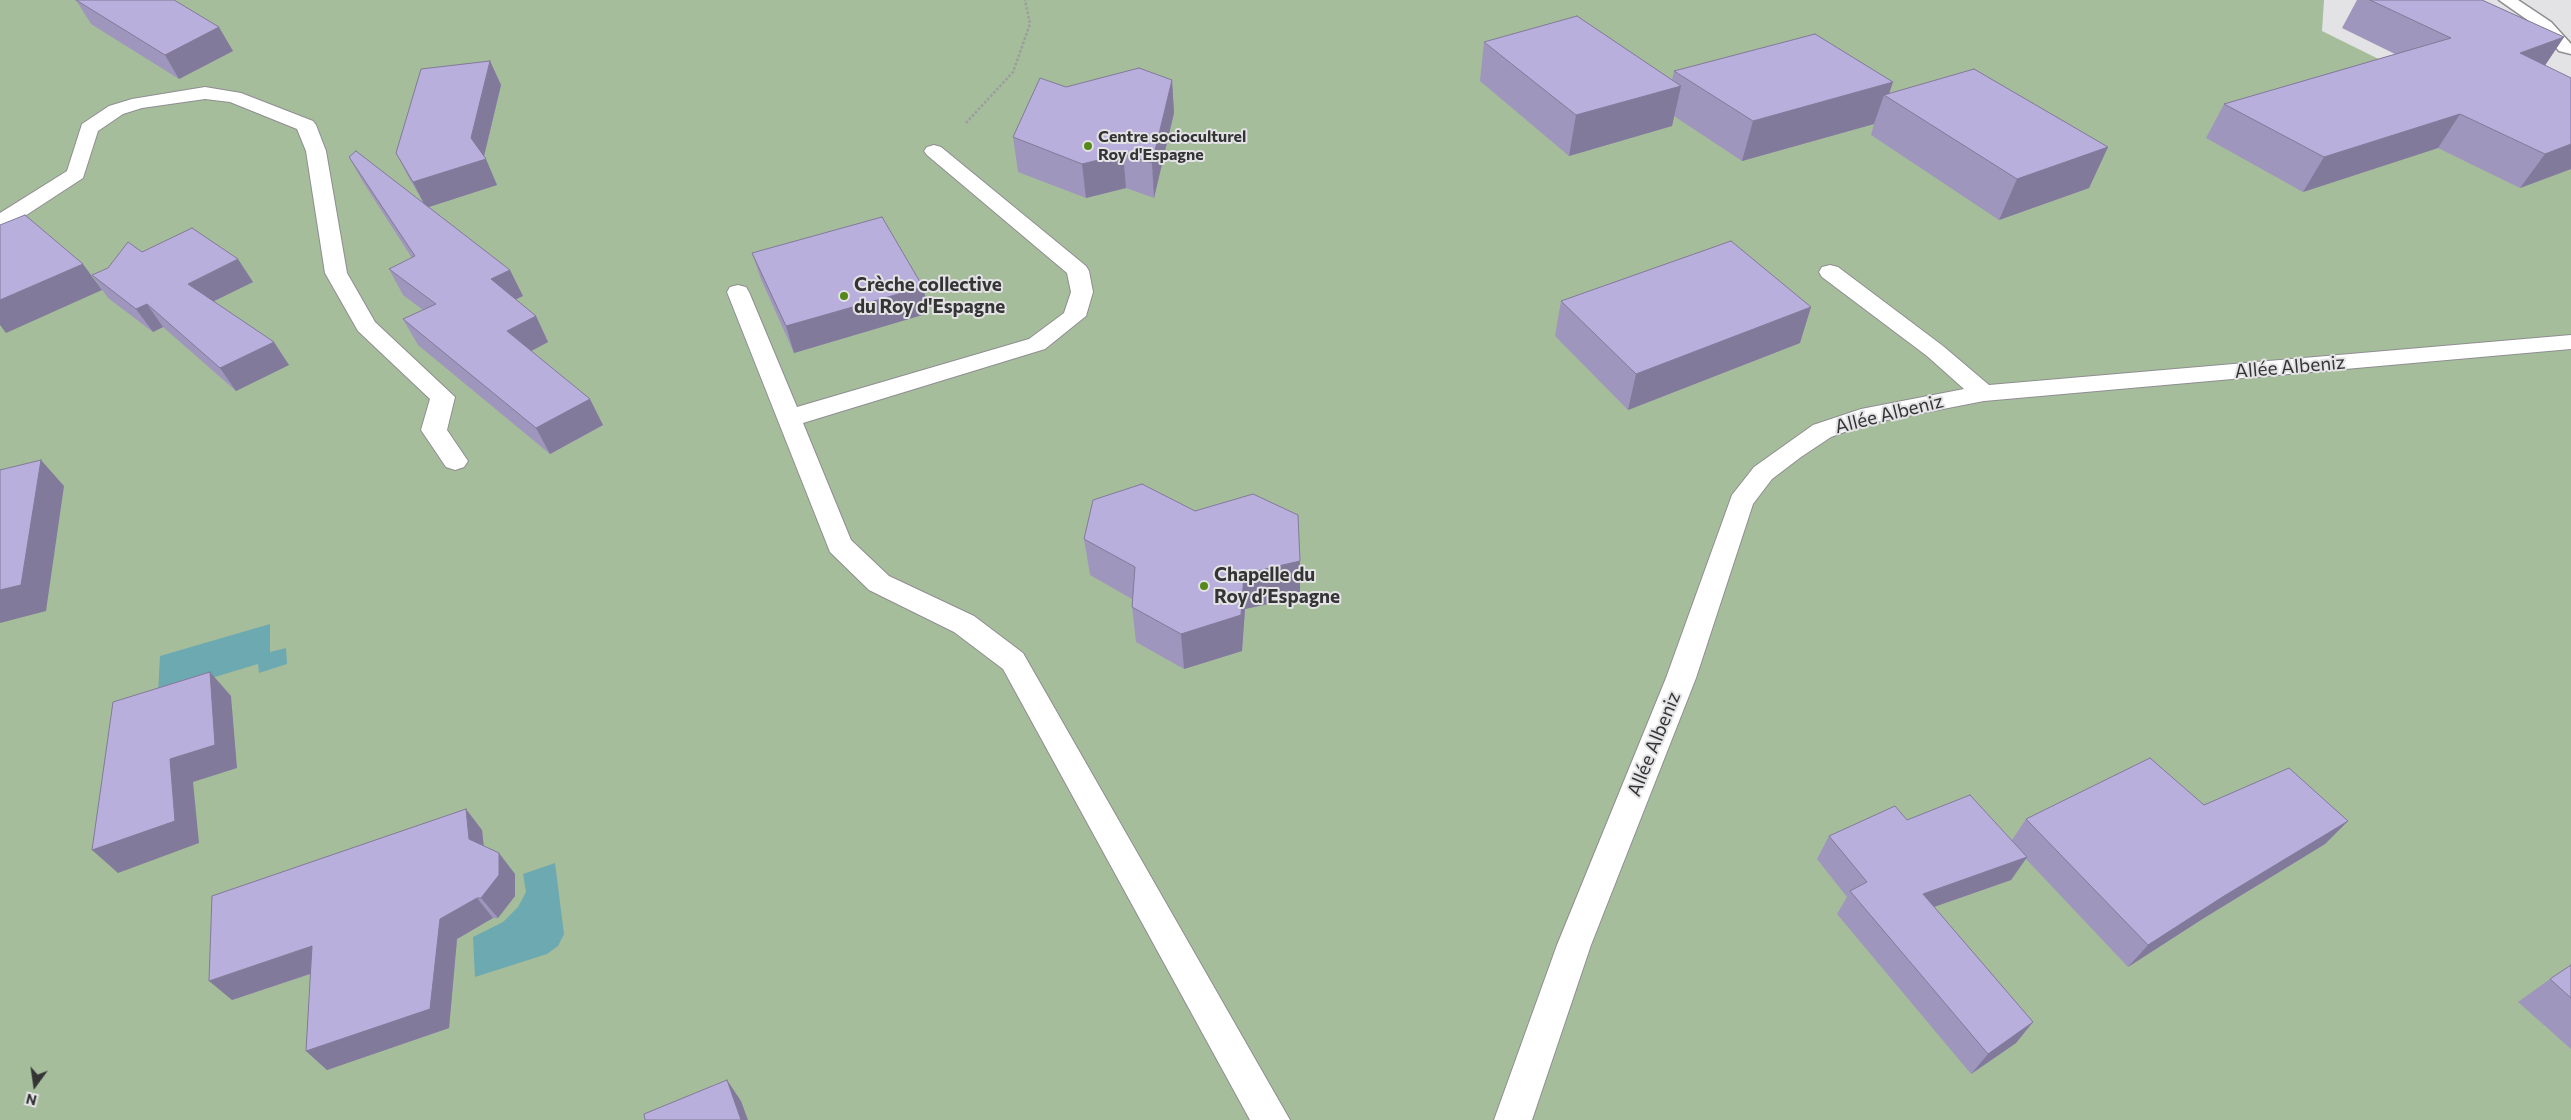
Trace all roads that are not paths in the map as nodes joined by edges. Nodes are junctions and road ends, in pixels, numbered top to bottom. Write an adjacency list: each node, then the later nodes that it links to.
1 (2507, 0): 2 (lane)
2 (2571, 49)
3 (934, 151): 9 (street)
4 (0, 222): 10 (street)
5 (1830, 272): 8 (street)
6 (738, 292): 9 (street)
7 (2571, 342): 8 (street, Allée Albeniz)
8 (1984, 394): 12 (street, Allée Albeniz)
9 (790, 418): 11 (street)
10 (455, 461)
11 (1271, 1120)
12 (1513, 1120)

